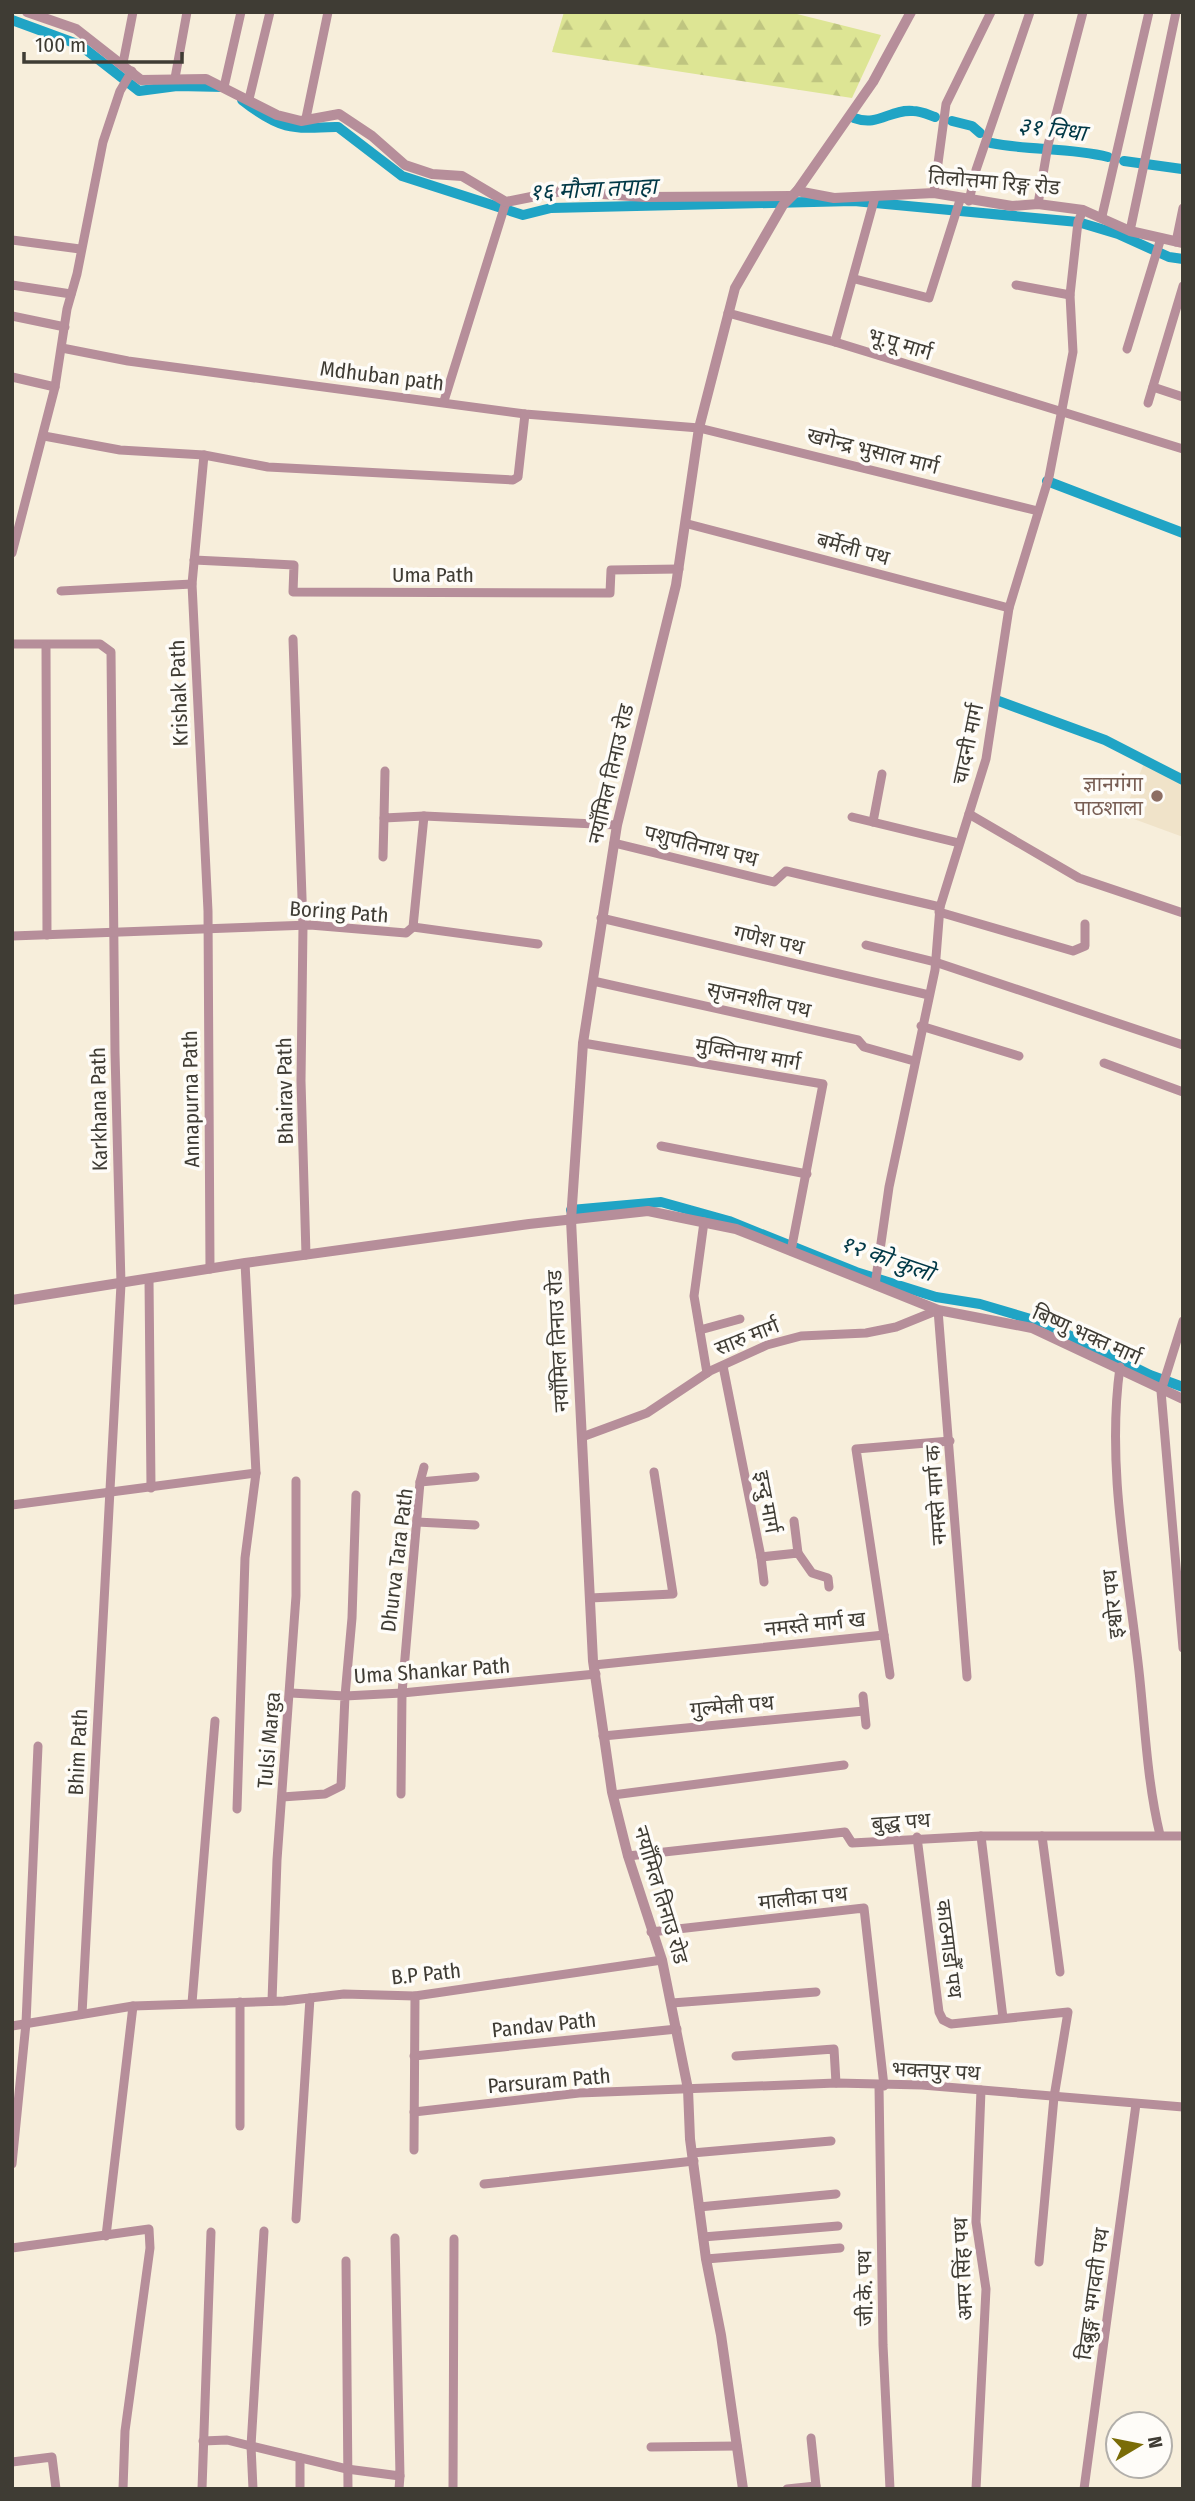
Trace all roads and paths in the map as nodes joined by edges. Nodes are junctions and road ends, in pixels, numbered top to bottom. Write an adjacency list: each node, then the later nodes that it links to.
1 (27, 12): 13 (street)
2 (134, 12): 13 (street)
3 (187, 12): 14 (street)
4 (241, 12): 15 (street)
5 (270, 12): 16 (street)
6 (328, 12): 17 (street)
7 (912, 12): 19 (street, नयाँमिल तिनाउ रोड)
8 (991, 12): 18 (street)
9 (1030, 12): 21 (street)
10 (1083, 12): 23 (street)
11 (1149, 12): 26 (street)
12 (1176, 12): 27 (street)
13 (127, 67): 14 (street); 31 (street)
14 (174, 78): 15 (street)
15 (224, 87): 16 (street)
16 (249, 99): 17 (street)
17 (306, 118): 22 (street)
18 (934, 193): 20 (street, तिलोत्तमा रिङ्ग रोड); 21 (street, तिलोत्तमा रिङ्ग रोड)
19 (790, 197): 20 (street, तिलोत्तमा रिङ्ग रोड); 22 (street, तिलोत्तमा रिङ्ग रोड); 38 (street, नयाँमिल तिनाउ रोड)
20 (875, 197): 32 (street)
21 (964, 200): 23 (street, तिलोत्तमा रिङ्ग रोड); 32 (street)
22 (506, 203): 48 (street)
23 (1038, 204): 25 (street, तिलोत्तमा रिङ्ग रोड)
24 (1183, 208): 30 (street)
25 (1083, 210): 26 (street, तिलोत्तमा रिङ्ग रोड); 37 (street, चादनी मार्ग)
26 (1102, 216): 27 (street, तिलोत्तमा रिङ्ग रोड)
27 (1130, 231): 28 (street, तिलोत्तमा रिङ्ग रोड)
28 (1161, 238): 30 (street, तिलोत्तमा रिङ्ग रोड); 43 (street)
29 (12, 240): 31 (street)
30 (1179, 242)
31 (80, 249): 36 (street)
32 (855, 279): 41 (street)
33 (12, 285): 36 (street)
34 (1016, 285): 37 (street)
35 (1183, 286): 46 (street)
36 (71, 294): 40 (street)
37 (1070, 295): 50 (street, चादनी मार्ग)
38 (728, 313): 41 (street, भू.पू मार्ग); 52 (street, नयाँमिल तिनाउ रोड)
39 (12, 316): 40 (street)
40 (65, 327): 42 (street)
41 (835, 342): 50 (street, भू.पू मार्ग)
42 (62, 348): 45 (street); 48 (street, Mdhuban path)
43 (1127, 349)
44 (12, 377): 45 (street)
45 (55, 387): 53 (street)
46 (1153, 387): 47 (street); 49 (street)
47 (1183, 397)
48 (444, 401): 51 (street, Mdhuban path)
49 (1148, 403)
50 (1061, 411): 54 (street, भू.पू मार्ग); 56 (street, चादनी मार्ग)
51 (525, 414): 52 (street, Mdhuban path); 55 (street)
52 (699, 428): 56 (street, खगेन्द्र भुसाल मार्ग); 57 (street, नयाँमिल तिनाउ रोड)
53 (44, 436): 55 (street); 58 (street)
54 (1183, 449)
55 (204, 455): 59 (street, Krishak Path)
56 (1038, 511): 63 (street, चादनी मार्ग)
57 (688, 524): 60 (street, नयाँमिल तिनाउ रोड); 63 (street, बर्मेली पथ)
58 (12, 553)
59 (194, 560): 60 (street, Uma Path); 61 (street, Krishak Path)
60 (679, 569): 74 (street, नयाँमिल तिनाउ रोड)
61 (192, 584): 62 (street); 84 (street, Krishak Path)
62 (61, 591)
63 (1009, 608): 69 (street, चादनी मार्ग)
64 (293, 639): 82 (street, Bhairav Path)
65 (12, 644): 66 (street)
66 (46, 646): 85 (street); 86 (street, Karkhana Path)
67 (385, 771): 72 (street)
68 (883, 774): 73 (street)
69 (969, 814): 76 (street, चादनी मार्ग); 79 (street)
70 (424, 816): 72 (street); 74 (street); 83 (street, Boring Path)
71 (852, 817): 73 (street)
72 (384, 818): 77 (street)
73 (873, 822): 76 (street)
74 (617, 825): 75 (street, नयाँमिल तिनाउ रोड)
75 (614, 843): 78 (street, पशुपतिनाथ पथ); 80 (street, नयाँमिल तिनाउ रोड)
76 (959, 843): 78 (street, चादनी मार्ग)
77 (383, 857)
78 (940, 910): 81 (street); 90 (street, चादनी मार्ग)
79 (1183, 913)
80 (601, 918): 91 (street, नयाँमिल तिनाउ रोड); 92 (street, गणेश पथ)
81 (1085, 924)
82 (303, 926): 83 (street, Boring Path); 84 (street, Boring Path); 105 (street, Bhairav Path)
83 (413, 927): 88 (street)
84 (208, 929): 86 (street, Boring Path); 107 (street, Annapurna Path)
85 (47, 934): 86 (street, Boring Path); 87 (street, Boring Path)
86 (114, 934): 110 (street, Karkhana Path)
87 (12, 936)
88 (538, 944)
89 (866, 945): 90 (street)
90 (935, 962): 92 (street, चादनी मार्ग); 95 (street)
91 (593, 981): 94 (street, नयाँमिल तिनाउ रोड); 97 (street, सृजनशील पथ)
92 (929, 995): 93 (street, चादनी मार्ग)
93 (921, 1026): 96 (street); 97 (street, चादनी मार्ग)
94 (583, 1043): 101 (street, मुक्तिनाथ मार्ग); 102 (street, नयाँमिल तिनाउ रोड)
95 (1183, 1045)
96 (1019, 1056)
97 (914, 1061): 109 (street, चादनी मार्ग)
98 (1104, 1063): 99 (street)
99 (1183, 1092)
100 (661, 1146): 101 (street)
101 (807, 1174): 104 (street, मुक्तिनाथ मार्ग)
102 (571, 1220): 103 (street, बिष्णु भक्त मार्ग); 105 (street, बिष्णु भक्त मार्ग); 121 (street, नयाँमिल तिनाउ रोड)
103 (704, 1222): 104 (street, बिष्णु भक्त मार्ग); 115 (street)
104 (792, 1247): 109 (street, बिष्णु भक्त मार्ग)
105 (306, 1255): 106 (street, बिष्णु भक्त मार्ग)
106 (246, 1263): 107 (street, बिष्णु भक्त मार्ग); 125 (street)
107 (210, 1269): 108 (street, बिष्णु भक्त मार्ग)
108 (149, 1279): 110 (street, बिष्णु भक्त मार्ग); 129 (street)
109 (876, 1280): 112 (street, बिष्णु भक्त मार्ग)
110 (121, 1284): 111 (street, बिष्णु भक्त मार्ग); 130 (street, Karkhana Path)
111 (12, 1300)
112 (939, 1310): 116 (street, सारु मार्ग); 117 (street, बिष्णु भक्त मार्ग); 122 (street, नमस्ते मार्ग क)
113 (740, 1319): 115 (street)
114 (1183, 1321): 119 (street)
115 (700, 1330): 118 (street)
116 (723, 1366): 118 (street, सारु मार्ग); 137 (street, इन्दु मार्ग)
117 (1120, 1367): 119 (street, बिष्णु भक्त मार्ग); 160 (street, इश्वोर पथ)
118 (707, 1373): 121 (street, सारु मार्ग)
119 (1161, 1391): 120 (street, बिष्णु भक्त मार्ग); 142 (street)
120 (1183, 1399)
121 (582, 1437): 140 (street, नयाँमिल तिनाउ रोड)
122 (950, 1441): 141 (street, नमस्ते मार्ग ख); 145 (street, नमस्ते मार्ग क)
123 (424, 1467): 128 (street)
124 (654, 1472): 140 (street)
125 (256, 1474): 129 (street); 159 (street)
126 (474, 1478): 128 (street, Dhurva Tara Path)
127 (296, 1481): 146 (street, Tulsi Marga)
128 (420, 1482): 134 (street, Dhurva Tara Path)
129 (151, 1488): 130 (street)
130 (111, 1492): 132 (street); 177 (street, Bhim Path)
131 (356, 1495): 148 (street, Uma Shankar Path)
132 (12, 1505)
133 (794, 1521): 136 (street)
134 (417, 1522): 135 (street); 147 (street, Dhurva Tara Path)
135 (475, 1525)
136 (798, 1553): 137 (street, इन्दु मार्ग); 139 (street, इन्दु मार्ग)
137 (761, 1557): 138 (street)
138 (764, 1582)
139 (829, 1587)
140 (590, 1598): 143 (street, नयाँमिल तिनाउ रोड)
141 (884, 1635): 143 (street, नमस्ते मार्ग ख); 144 (street)
142 (1183, 1648)
143 (595, 1670): 147 (street, Uma Shankar Path); 153 (street, नयाँमिल तिनाउ रोड)
144 (890, 1675)
145 (967, 1677)
146 (291, 1693): 148 (street); 158 (street, Tulsi Marga)
147 (402, 1693): 148 (street, Uma Shankar Path); 156 (street, Dhurva Tara Path)
148 (345, 1696): 158 (street)
149 (863, 1696): 150 (street)
150 (864, 1711): 152 (street); 153 (street, गुल्मेली पथ)
151 (215, 1721): 174 (street)
152 (866, 1725)
153 (603, 1735): 157 (street, नयाँमिल तिनाउ रोड)
154 (38, 1746): 179 (street)
155 (844, 1765): 157 (street)
156 (401, 1794)
157 (613, 1795): 165 (street, नयाँमिल तिनाउ रोड)
158 (282, 1797): 172 (street, Tulsi Marga)
159 (237, 1809)
160 (1160, 1835): 162 (street, बुद्ध पथ); 163 (street, बुद्ध पथ)
161 (981, 1836): 162 (street, बुद्ध पथ); 164 (street, बुद्ध पथ); 178 (street)
162 (1042, 1836): 168 (street)
163 (1183, 1836)
164 (917, 1838): 165 (street, बुद्ध पथ); 178 (street, काठमाडौँ पथ)
165 (628, 1856): 166 (street, नयाँमिल तिनाउ रोड)
166 (651, 1932): 167 (street, नयाँमिल तिनाउ रोड); 185 (street, मालीका पथ)
167 (662, 1960): 170 (street, B.P Path); 175 (street, नयाँमिल तिनाउ रोड)
168 (1060, 1972)
169 (816, 1992): 175 (street)
170 (415, 1996): 171 (street, B.P Path); 182 (street)
171 (310, 1998): 172 (street, B.P Path); 200 (street)
172 (272, 2001): 173 (street, B.P Path)
173 (240, 2002): 174 (street, B.P Path); 192 (street)
174 (192, 2003): 176 (street, B.P Path)
175 (672, 2003): 181 (street, नयाँमिल तिनाउ रोड)
176 (133, 2006): 177 (street, B.P Path); 204 (street)
177 (82, 2014): 179 (street, B.P Path)
178 (1003, 2018): 188 (street, काठमाडौँ पथ)
179 (26, 2023): 180 (street, B.P Path); 196 (street)
180 (12, 2026)
181 (677, 2029): 182 (street, Pandav Path); 186 (street, नयाँमिल तिनाउ रोड)
182 (414, 2056): 191 (street)
183 (736, 2056): 184 (street)
184 (836, 2084): 185 (street, भक्तपुर पथ); 186 (street, भक्तपुर पथ)
185 (882, 2086): 187 (street, भक्तपुर पथ); 233 (street, जी.के. पथ)
186 (688, 2089): 191 (street, Parsuram Path); 195 (street, नयाँमिल तिनाउ रोड)
187 (981, 2090): 188 (street, भक्तपुर पथ); 234 (street, अमर सिंह पथ)
188 (1054, 2097): 189 (street, भक्तपुर पथ); 212 (street)
189 (1136, 2104): 190 (street, भक्तपुर पथ); 235 (street, दिब्रुङ्ग भगवती पथ)
190 (1183, 2107)
191 (414, 2112): 194 (street)
192 (240, 2126)
193 (831, 2141): 195 (street)
194 (414, 2150)
195 (693, 2157): 197 (street); 199 (street, नयाँमिल तिनाउ रोड)
196 (12, 2164)
197 (484, 2185)
198 (836, 2194): 199 (street)
199 (699, 2207): 205 (street, नयाँमिल तिनाउ रोड)
200 (296, 2220)
201 (838, 2226): 205 (street)
202 (264, 2231): 215 (street)
203 (211, 2232): 214 (street)
204 (106, 2236): 208 (street); 224 (street)
205 (703, 2237): 210 (street, नयाँमिल तिनाउ रोड)
206 (395, 2238): 221 (street)
207 (454, 2239): 230 (street)
208 (12, 2248)
209 (840, 2248): 210 (street)
210 (706, 2259): 216 (street, नयाँमिल तिनाउ रोड)
211 (346, 2261): 220 (street)
212 (1039, 2262)
213 (811, 2438): 222 (street)
214 (203, 2441): 215 (street); 225 (street)
215 (251, 2446): 218 (street); 226 (street)
216 (737, 2446): 217 (street); 231 (street, नयाँमिल तिनाउ रोड)
217 (651, 2447)
218 (300, 2458): 220 (street); 227 (street)
219 (12, 2462): 223 (street)
220 (346, 2469): 221 (street); 228 (street)
221 (400, 2476): 229 (street)
222 (816, 2487): 232 (street)
223 (56, 2489)
224 (123, 2489)
225 (202, 2489)
226 (253, 2489)
227 (300, 2489)
228 (348, 2489)
229 (400, 2489)
230 (453, 2489)
231 (743, 2489)
232 (787, 2489)
233 (890, 2489)
234 (976, 2489)
235 (1084, 2489)

